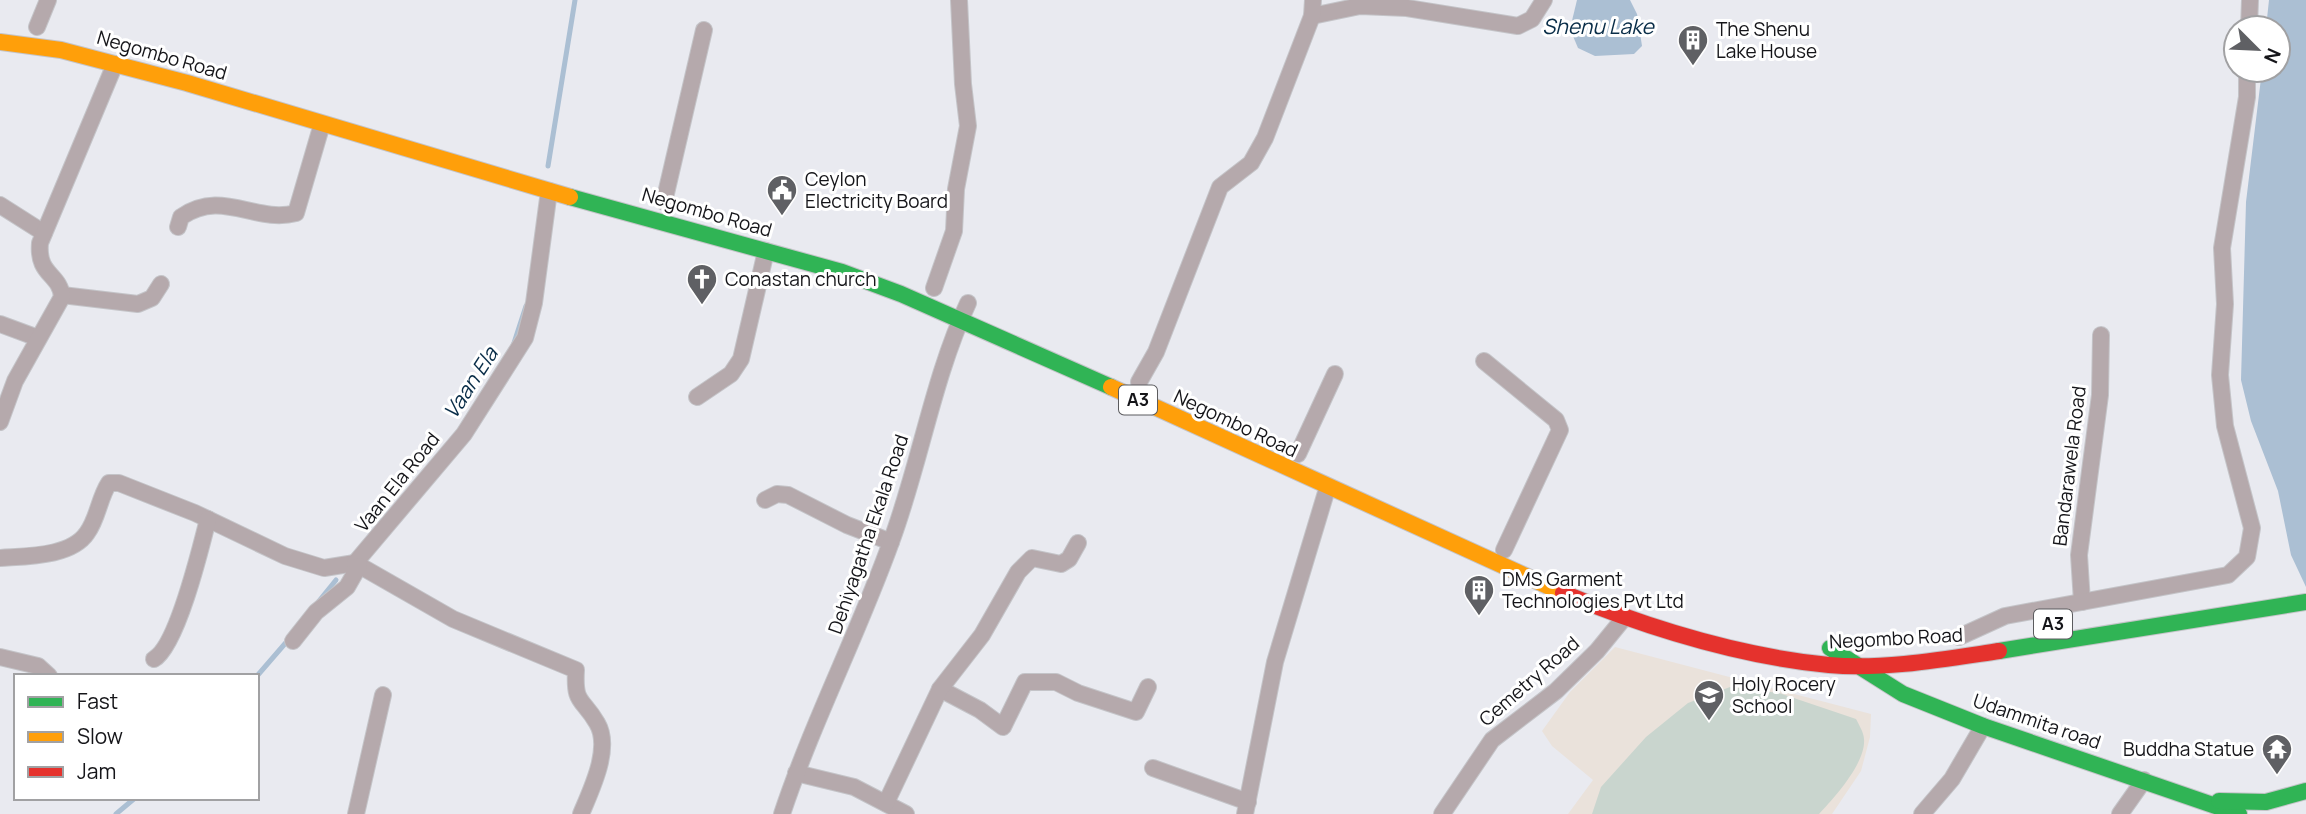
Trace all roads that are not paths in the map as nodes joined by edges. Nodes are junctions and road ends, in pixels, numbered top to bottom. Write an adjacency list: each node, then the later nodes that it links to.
1 (48, 0): 5 (street)
2 (959, 0): 23 (street, Dehiyagatha Ekala Road)
3 (1544, 0): 4 (street)
4 (1312, 8): 31 (street)
5 (37, 28)
6 (704, 30): 14 (street)
7 (0, 42): 8 (main road, Negombo Road / A3)
8 (115, 64): 12 (main road, Negombo Road / A3); 18 (street)
9 (232, 79): 11 (main road, Negombo Road)
10 (2247, 84): 47 (street)
11 (378, 122)
12 (323, 124): 13 (main road, Negombo Road / A3); 17 (street)
13 (549, 191): 19 (main road, Negombo Road / A3); 42 (street, Vaan Ela Road)
14 (657, 201): 16 (main road, Negombo Road)
15 (0, 205): 18 (street)
16 (685, 209)
17 (178, 226)
18 (44, 233): 22 (street)
19 (766, 251): 24 (main road, Negombo Road / A3); 32 (street)
20 (916, 281): 23 (main road)
21 (161, 284): 22 (street)
22 (62, 295): 27 (street)
23 (956, 298): 24 (street, Dehiyagatha Ekala Road)
24 (960, 319): 35 (main road, Negombo Road / A3); 38 (street, Dehiyagatha Ekala Road)
25 (0, 324): 27 (street)
26 (2101, 335): 47 (street, Bandarawela Road)
27 (38, 338): 33 (street)
28 (1484, 361): 40 (street)
29 (1102, 365): 31 (main road, Negombo Road / A3)
30 (1335, 374): 34 (street)
31 (1139, 382): 34 (main road, Negombo Road / A3)
32 (697, 397)
33 (0, 422)
34 (1298, 454): 40 (main road, Negombo Road / A3)
35 (1327, 489): 50 (main road, Negombo Road / A3); 71 (street)
36 (765, 500): 38 (street)
37 (208, 519): 41 (street); 42 (street); 58 (street)
38 (891, 542): 66 (street, Dehiyagatha Ekala Road)
39 (1078, 543): 62 (street)
40 (1504, 550): 43 (main road, Negombo Road / A3)
41 (0, 558)
42 (357, 564): 53 (street, Vaan Ela Road); 73 (street)
43 (1554, 570)
44 (2306, 587): 46 (main road, Negombo Road / A3)
45 (1604, 591): 54 (main road)
46 (2276, 600): 48 (main road, Negombo Road / A3); 49 (main road, Negombo Road / A3); 59 (main road, Negombo Road / A3)
47 (2082, 602): 52 (street)
48 (2306, 602)
49 (2138, 612)
50 (1624, 618): 59 (main road, Negombo Road / A3); 76 (street, Cemetry Road)
51 (2055, 624): 52 (main road, Negombo Road / A3)
52 (1952, 638)
53 (293, 641)
54 (1778, 641)
55 (1824, 647): 56 (main road, Negombo Road); 59 (main road, Udammita road)
56 (1854, 648)
57 (0, 657): 60 (street)
58 (154, 659)
59 (1854, 665): 64 (main road, Udammita road)
60 (47, 674)
61 (1149, 687): 62 (street)
62 (940, 689): 70 (street)
63 (383, 695): 72 (street)
64 (1983, 726): 67 (main road, Udammita road); 77 (street)
65 (1153, 768): 71 (street)
66 (796, 773): 70 (street); 74 (street, Dehiyagatha Ekala Road)
67 (2144, 780): 69 (main road, Udammita road); 78 (street)
68 (2306, 791): 69 (main road)
69 (2199, 800): 79 (main road, Udammita road)
70 (886, 803): 75 (street)
71 (1246, 808)
72 (356, 814)
73 (581, 814)
74 (782, 814)
75 (906, 814)
76 (1442, 814)
77 (1922, 814)
78 (2120, 814)
79 (2239, 814)

